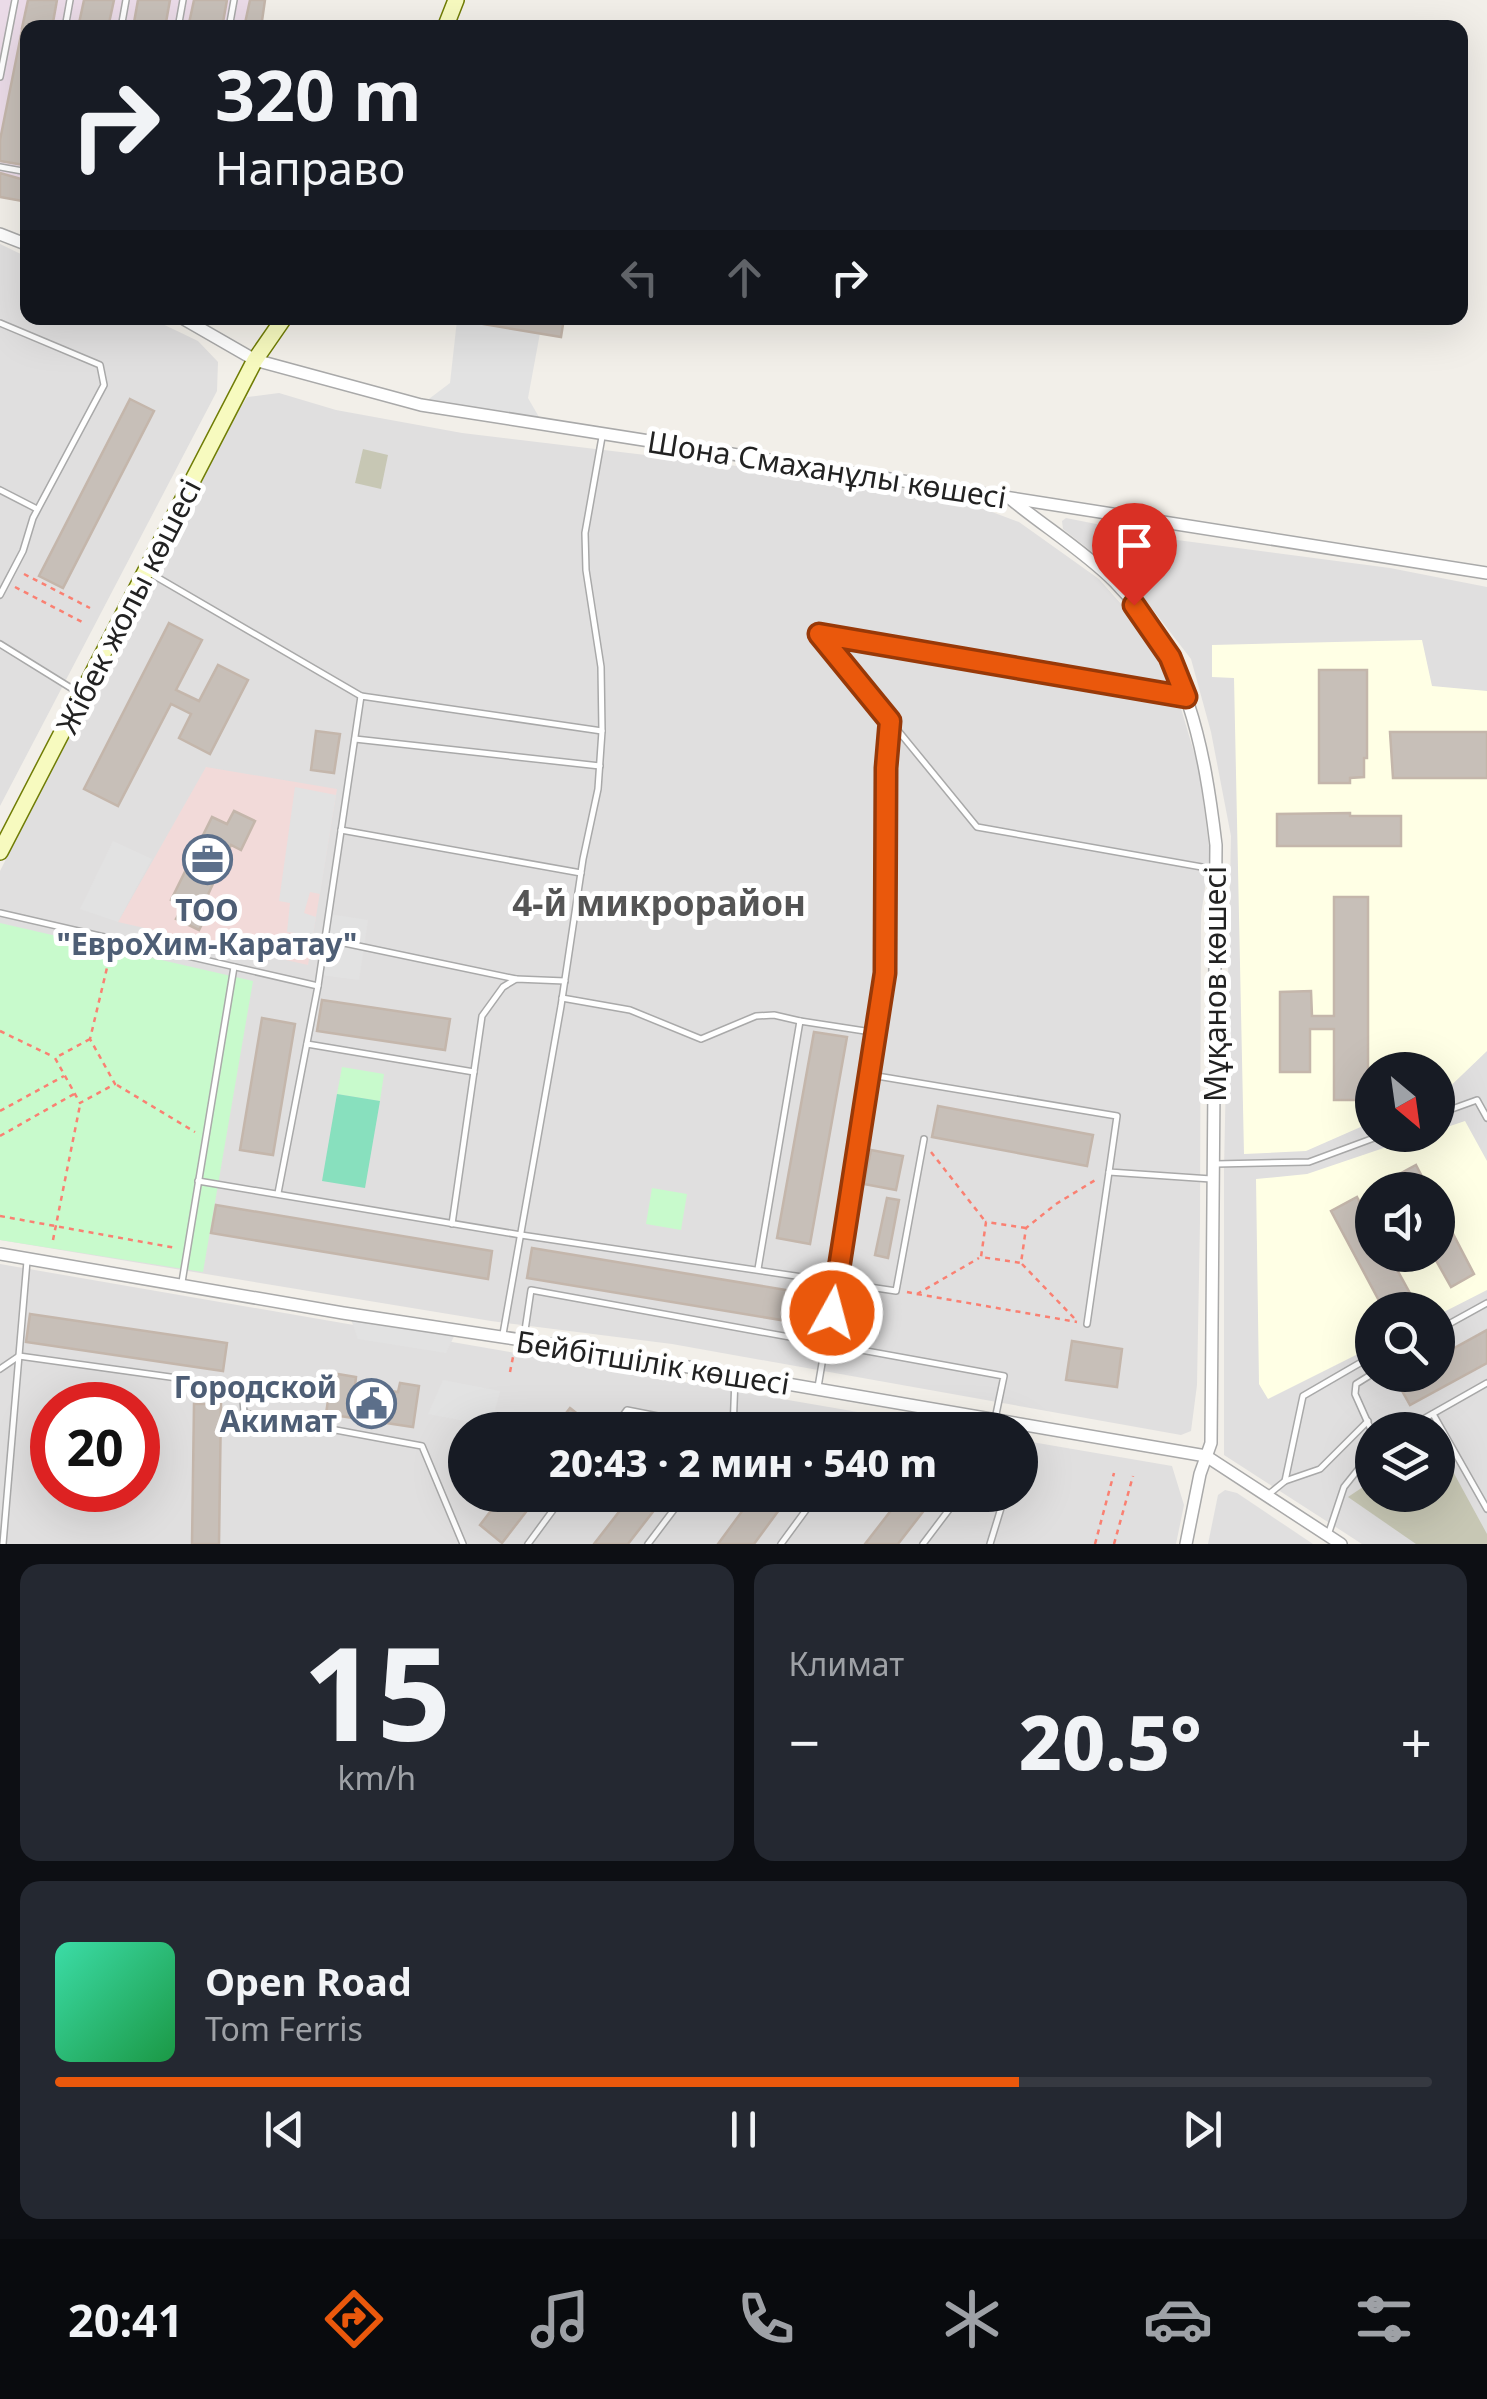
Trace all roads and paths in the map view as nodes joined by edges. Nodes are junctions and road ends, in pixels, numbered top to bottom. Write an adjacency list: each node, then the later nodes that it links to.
1 (15, 0): 2 (lane)
2 (0, 76)
3 (0, 323): 10 (lane)
4 (194, 325): 6 (street, Шона Смаханұлы көшесі)
5 (279, 325): 6 (main road, Жібек жолы көшесі)
6 (256, 360): 7 (street, Шона Смаханұлы көшесі); 12 (main road, Жібек жолы көшесі)
7 (603, 434): 9 (street, Шона Смаханұлы көшесі); 23 (lane)
8 (0, 490): 10 (lane)
9 (1008, 497): 13 (street, Шона Смаханұлы көшесі); 21 (street, Мұқанов көшесі)
10 (38, 510): 11 (lane)
11 (13, 569): 14 (lane); 16 (path)
12 (146, 571): 19 (main road, Жібек жолы көшесі); 20 (lane)
13 (1487, 573)
14 (6, 583): 15 (lane); 17 (path)
15 (0, 595)
16 (90, 608)
17 (82, 622)
18 (0, 644): 19 (lane)
19 (82, 694): 27 (main road, Жібек жолы көшесі)
20 (361, 696): 23 (lane); 24 (lane)
21 (1186, 697): 22 (lane); 28 (street, Мұқанов көшесі)
22 (890, 721): 28 (lane); 40 (lane)
23 (602, 732): 25 (lane)
24 (355, 739): 25 (lane); 26 (lane)
25 (600, 766): 29 (lane)
26 (341, 830): 29 (lane); 32 (lane)
27 (0, 852)
28 (1216, 869): 57 (street, Мұқанов көшесі)
29 (581, 873): 35 (lane)
30 (0, 913): 31 (lane)
31 (114, 939): 33 (lane); 41 (path)
32 (325, 940): 34 (lane); 36 (lane)
33 (234, 966): 36 (lane); 54 (lane)
34 (516, 979): 35 (lane); 44 (lane)
35 (564, 981): 37 (lane)
36 (318, 986): 42 (lane)
37 (562, 998): 38 (lane); 67 (lane)
38 (800, 1021): 40 (lane); 74 (lane)
39 (0, 1031): 43 (path)
40 (878, 1032): 46 (lane)
41 (90, 1038): 43 (path); 47 (path)
42 (308, 1044): 44 (lane); 61 (lane)
43 (56, 1058): 45 (path)
44 (474, 1072): 64 (lane)
45 (65, 1075): 48 (path); 51 (path)
46 (871, 1075): 58 (lane); 75 (lane)
47 (115, 1084): 49 (path); 54 (path)
48 (75, 1094): 49 (path); 53 (path)
49 (80, 1103): 65 (path)
50 (1455, 1108): 52 (lane)
51 (0, 1111)
52 (1487, 1118)
53 (0, 1136)
54 (206, 1138): 60 (lane)
55 (924, 1139): 63 (path); 77 (lane)
56 (1355, 1145): 57 (lane)
57 (1213, 1164): 59 (street, Мұқанов көшесі)
58 (1110, 1172): 59 (lane); 66 (path); 82 (lane)
59 (1213, 1179): 99 (street, Мұқанов көшесі)
60 (198, 1181): 61 (lane); 69 (lane)
61 (278, 1194): 64 (lane)
62 (0, 1216): 65 (path)
63 (986, 1222): 66 (path); 71 (path)
64 (452, 1224): 67 (lane)
65 (56, 1226): 68 (path); 69 (path)
66 (1026, 1228): 73 (path)
67 (520, 1235): 74 (lane); 83 (lane)
68 (54, 1240)
69 (187, 1250): 76 (lane)
70 (0, 1254): 72 (street, Бейбітшілік көшесі)
71 (981, 1257): 73 (path); 78 (path)
72 (27, 1258): 76 (street, Бейбітшілік көшесі); 86 (lane)
73 (1021, 1262): 81 (path)
74 (758, 1269): 75 (lane)
75 (836, 1280): 77 (lane); 85 (lane)
76 (181, 1285): 83 (street, Бейбітшілік көшесі)
77 (896, 1291): 78 (path)
78 (917, 1294): 81 (path)
79 (1487, 1303): 80 (lane)
80 (1455, 1321)
81 (1078, 1322): 82 (path)
82 (1087, 1324)
83 (502, 1337): 84 (street, Бейбітшілік көшесі)
84 (524, 1340): 85 (lane); 89 (street, Бейбітшілік көшесі)
85 (827, 1344): 91 (lane); 94 (lane)
86 (19, 1356): 88 (lane); 100 (lane); 115 (lane)
87 (1355, 1366): 105 (lane)
88 (0, 1369)
89 (735, 1375): 91 (street, Бейбітшілік көшесі); 92 (lane)
90 (1487, 1383): 95 (lane)
91 (817, 1390): 93 (street, Бейбітшілік көшесі)
92 (732, 1412)
93 (952, 1412)
94 (996, 1412)
95 (1436, 1412)
96 (1038, 1426): 99 (street, Бейбітшілік көшесі)
97 (1355, 1434): 105 (lane)
98 (1455, 1453): 107 (lane)
99 (1206, 1456): 106 (street, Бейбітшілік көшесі); 123 (street, Мұқанов көшесі)
100 (10, 1460): 101 (lane); 114 (lane)
101 (0, 1468)
102 (1114, 1473): 121 (path)
103 (1355, 1473): 113 (lane)
104 (1133, 1476): 122 (path)
105 (1285, 1481): 106 (lane)
106 (1267, 1496): 113 (street, Бейбітшілік көшесі)
107 (1487, 1509)
108 (552, 1512): 116 (lane)
109 (672, 1512): 117 (lane)
110 (804, 1512): 118 (lane)
111 (947, 1512): 119 (lane)
112 (1000, 1512): 120 (lane)
113 (1328, 1535): 124 (street, Бейбітшілік көшесі)
114 (4, 1544)
115 (463, 1544)
116 (528, 1544)
117 (648, 1544)
118 (780, 1544)
119 (923, 1544)
120 (990, 1544)
121 (1095, 1544)
122 (1114, 1544)
123 (1186, 1544)
124 (1341, 1544)

